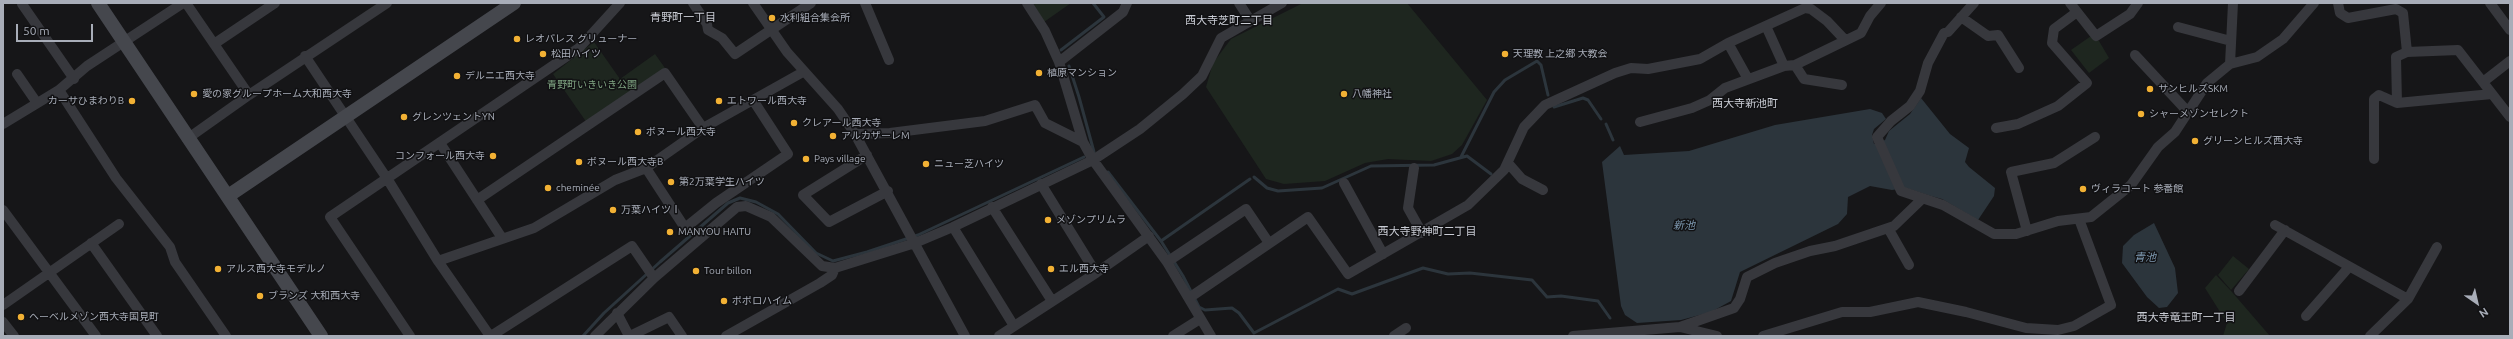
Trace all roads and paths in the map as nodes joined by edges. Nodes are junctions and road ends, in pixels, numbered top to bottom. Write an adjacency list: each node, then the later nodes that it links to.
1 (98, 3): 35 (street)
2 (183, 3): 35 (street)
3 (186, 3): 37 (street)
4 (274, 3): 37 (street)
5 (387, 3): 40 (street)
6 (514, 3): 25 (street)
7 (620, 3): 71 (street)
8 (693, 3): 31 (street)
9 (753, 3): 31 (street)
10 (811, 3): 31 (street)
11 (865, 3): 41 (street)
12 (1027, 3): 43 (street)
13 (1127, 3): 43 (street)
14 (1239, 3): 28 (street)
15 (1282, 3): 28 (street)
16 (1881, 3): 33 (street)
17 (1974, 3): 27 (street)
18 (2070, 3): 26 (street)
19 (2138, 3): 26 (street)
20 (2233, 3): 34 (street)
21 (2314, 3): 44 (street)
22 (2338, 3): 38 (street)
23 (2490, 3): 32 (street)
24 (22, 4): 50 (street)
25 (499, 7): 61 (street)
26 (2077, 12): 66 (street)
27 (1961, 17): 47 (street); 84 (street)
28 (1250, 20): 74 (street)
29 (1766, 26): 33 (street); 36 (street); 46 (street)
30 (2178, 27): 34 (street)
31 (771, 30): 48 (street)
32 (2510, 30)
33 (1844, 40): 45 (street)
34 (2231, 41): 44 (street)
35 (124, 42): 50 (street); 69 (street)
36 (1728, 43): 51 (street); 75 (street)
37 (214, 44): 56 (street)
38 (2407, 52): 52 (street); 59 (street)
39 (2135, 55): 60 (street)
40 (305, 56): 56 (street); 61 (street)
41 (889, 60)
42 (2510, 61): 52 (street)
43 (1059, 62): 70 (street)
44 (2230, 64): 60 (street)
45 (1795, 65): 46 (street); 53 (street)
46 (1784, 66): 51 (street)
47 (2019, 68)
48 (803, 72): 57 (street); 67 (street)
49 (17, 74): 58 (street)
50 (74, 79): 54 (street)
51 (1748, 79): 63 (street)
52 (2483, 82): 55 (street)
53 (1842, 85)
54 (59, 90): 58 (street); 127 (street)
55 (2492, 94): 59 (street); 62 (street)
56 (249, 95): 69 (street)
57 (753, 100): 65 (street); 76 (street)
58 (37, 103): 64 (street)
59 (2397, 103): 73 (street)
60 (2188, 112): 88 (street)
61 (345, 117): 78 (street); 83 (street)
62 (2510, 117)
63 (1640, 122)
64 (3, 124)
65 (702, 128): 76 (street); 85 (street)
66 (1996, 128)
67 (855, 134): 70 (street); 72 (street)
68 (2095, 137): 94 (street)
69 (188, 139): 83 (street)
70 (1083, 142): 74 (street)
71 (440, 143): 78 (street); 85 (street)
72 (867, 155): 82 (street); 82 (street)
73 (2374, 159)
74 (1092, 160): 80 (street); 96 (street)
75 (1508, 163): 81 (street); 95 (street)
76 (646, 168): 97 (street)
77 (1414, 168): 95 (street)
78 (388, 180): 103 (street); 129 (street)
79 (1344, 183): 102 (street)
80 (1041, 184): 86 (street); 109 (street)
81 (1543, 190)
82 (888, 191): 99 (street)
83 (228, 196): 128 (street)
84 (1922, 199): 92 (street); 94 (street)
85 (477, 200): 97 (street)
86 (992, 207): 91 (street); 114 (street)
87 (3, 210): 108 (street)
88 (2079, 219): 94 (street); 123 (street)
89 (119, 224): 98 (street)
90 (2275, 225): 93 (street)
91 (953, 227): 99 (street); 120 (street)
92 (1888, 228): 105 (street); 121 (street)
93 (2285, 230): 106 (street); 111 (street)
94 (2026, 231)
95 (1422, 233): 102 (street)
96 (1149, 236): 104 (street); 109 (street)
97 (502, 238): 103 (street)
98 (91, 243): 108 (street); 126 (street)
99 (915, 243): 107 (street); 135 (street)
100 (1269, 243): 102 (street); 104 (street); 112 (street)
101 (2437, 247): 113 (street)
102 (1383, 254)
103 (438, 262): 130 (street)
104 (1167, 262): 112 (street)
105 (1909, 265)
106 (2349, 267): 113 (street); 117 (street)
107 (835, 268): 110 (street); 134 (street)
108 (48, 273): 115 (street); 125 (street)
109 (1096, 273): 114 (street)
110 (651, 274): 116 (street); 130 (street)
111 (2239, 291)
112 (1189, 298): 118 (street)
113 (2408, 299): 143 (street)
114 (1052, 301): 120 (street)
115 (3, 305)
116 (617, 313): 131 (street); 132 (street)
117 (2306, 316)
118 (1200, 319): 137 (street); 138 (street)
119 (3, 322): 124 (street)
120 (1014, 326): 136 (street)
121 (1680, 327): 140 (street); 141 (street)
122 (1406, 328): 139 (street)
123 (2050, 333): 142 (street)
124 (14, 336)
125 (96, 336)
126 (158, 336)
127 (226, 336)
128 (321, 336)
129 (410, 336)
130 (490, 336)
131 (595, 336)
132 (629, 336): 133 (street)
133 (682, 336)
134 (726, 336)
135 (965, 336)
136 (999, 336)
137 (1173, 336)
138 (1211, 336)
139 (1394, 336)
140 (1574, 336)
141 (1717, 336)
142 (1763, 336)
143 (2370, 336)

